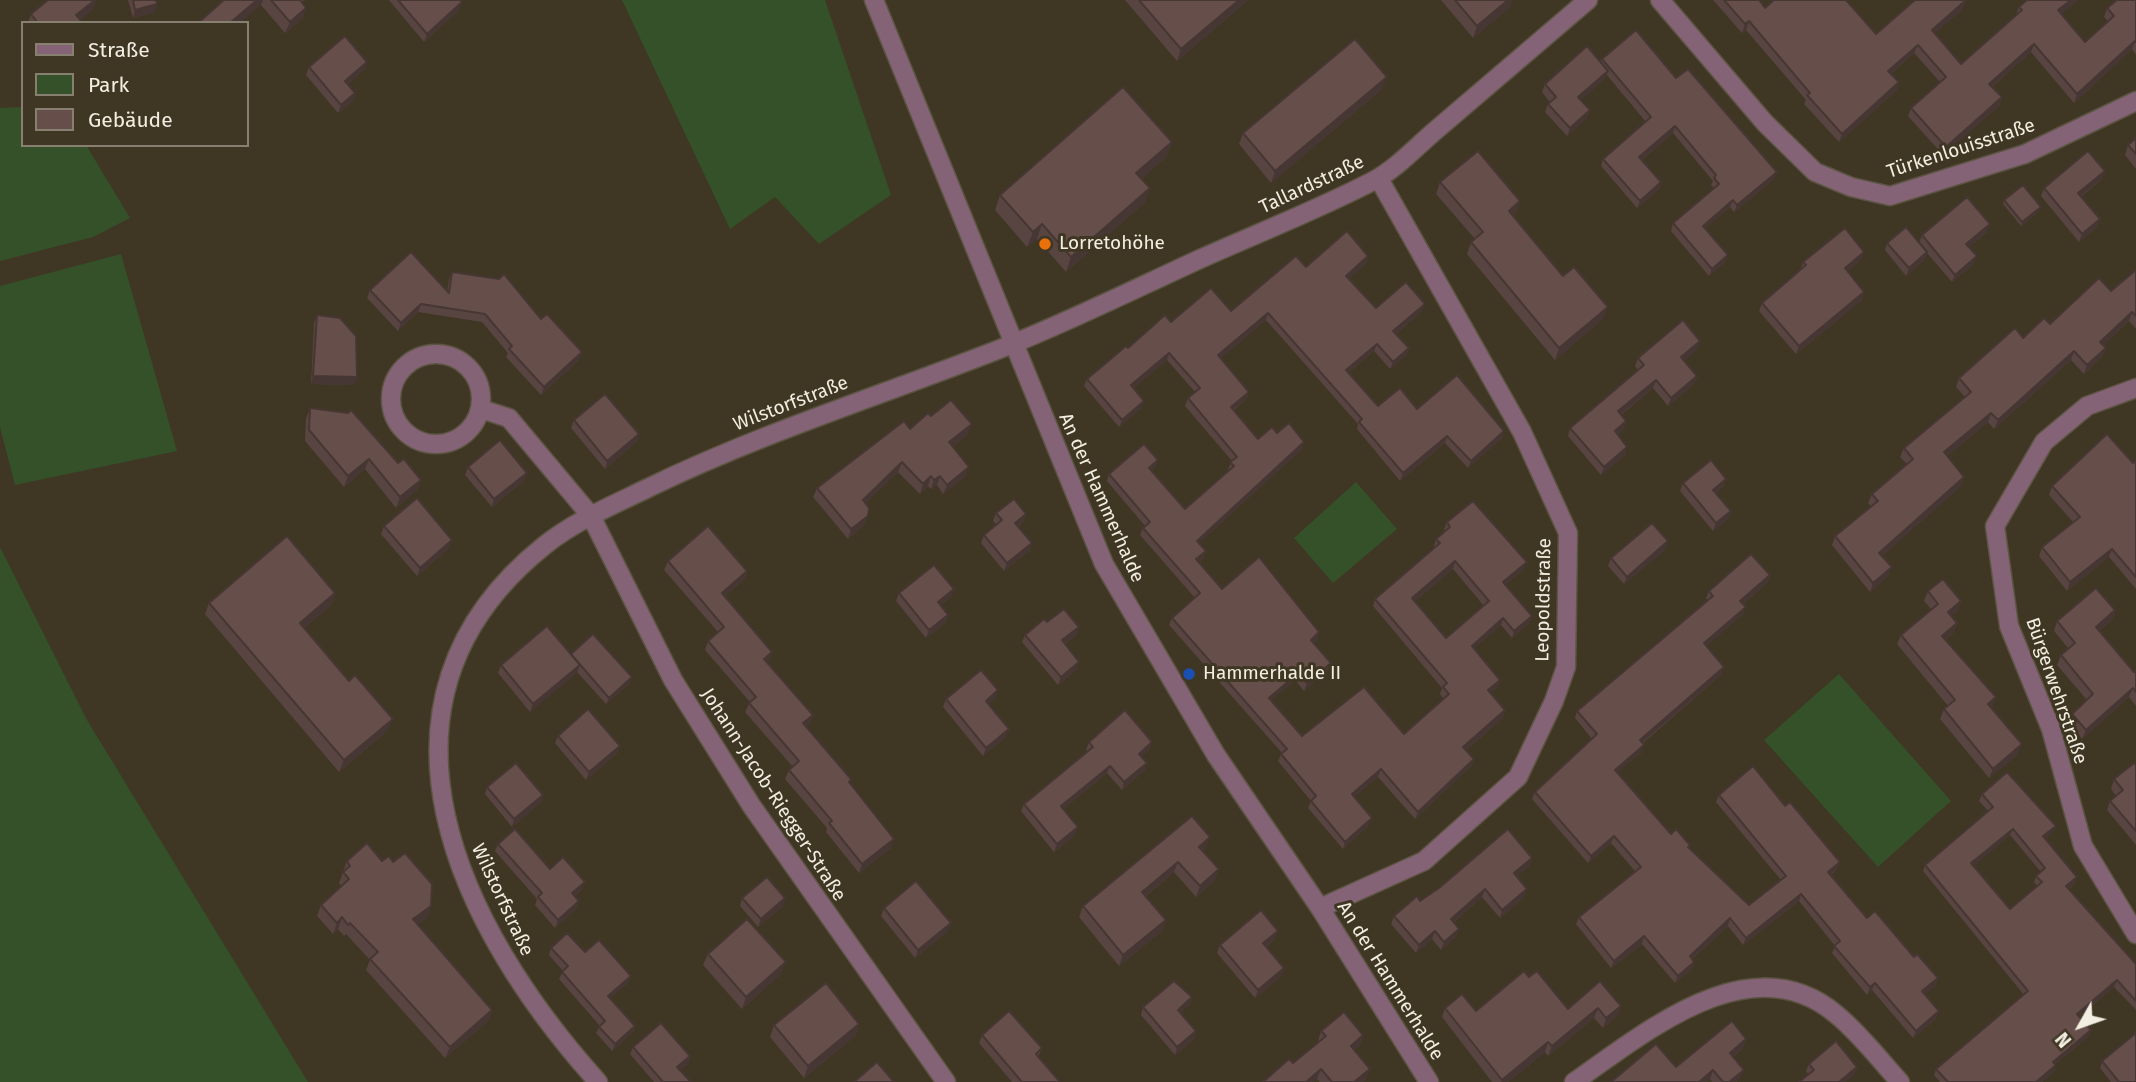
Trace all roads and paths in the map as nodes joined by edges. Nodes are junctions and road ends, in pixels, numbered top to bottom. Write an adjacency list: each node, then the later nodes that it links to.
1 (874, 0): 6 (street, An der Hammerhalde)
2 (1588, 0): 5 (street, Tallardstraße)
3 (1660, 0): 4 (street, Türkenlouisstraße)
4 (2136, 101)
5 (1379, 178): 6 (street, Tallardstraße); 10 (street, Leopoldstraße)
6 (1012, 344): 9 (street, Wilstorfstraße); 10 (street, An der Hammerhalde)
7 (2136, 388): 11 (street, Bürgerwehrstraße)
8 (481, 409): 8 (street); 9 (street)
9 (591, 516): 12 (street, Wilstorfstraße); 13 (street, Johann-Jacob-Riegger-Straße)
10 (1320, 908): 14 (street, An der Hammerhalde)
11 (2136, 934)
12 (598, 1082)
13 (946, 1082)
14 (1429, 1082)
15 (1574, 1082): 16 (street)
16 (1900, 1082)

